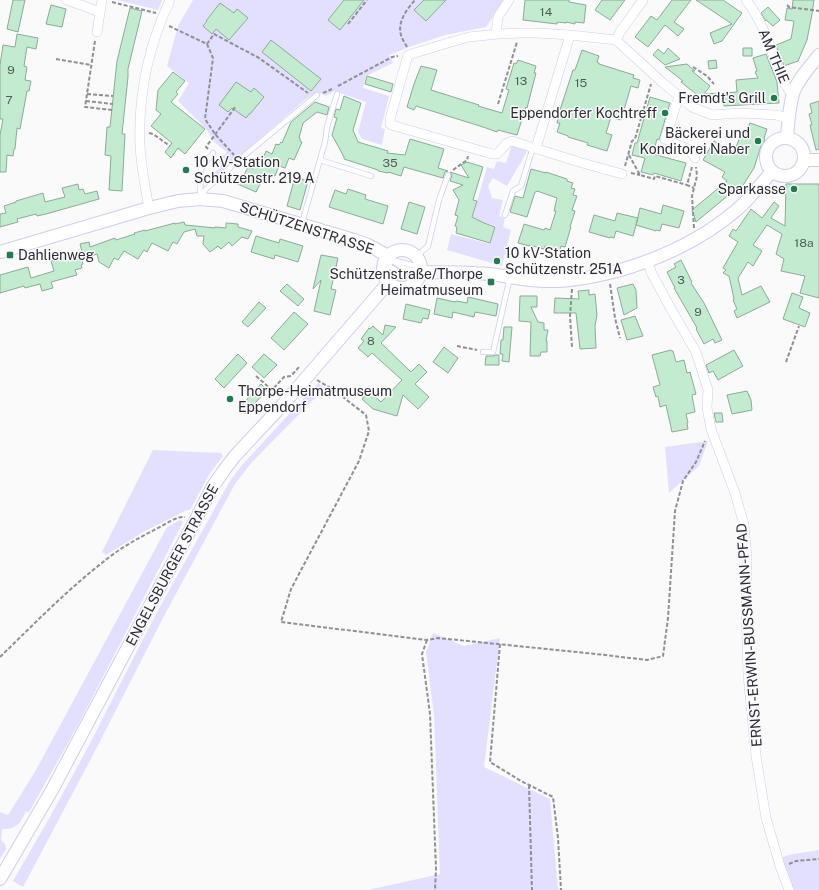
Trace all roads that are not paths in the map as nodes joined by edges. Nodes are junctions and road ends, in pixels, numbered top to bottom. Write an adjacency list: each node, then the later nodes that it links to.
1 (67, 0): 7 (street)
2 (102, 0): 7 (street)
3 (170, 0): 30 (street)
4 (509, 0): 9 (street)
5 (643, 0): 11 (street)
6 (746, 0): 14 (street, AM THIE)
7 (100, 12): 8 (street)
8 (97, 32)
9 (496, 34): 10 (street); 19 (street)
10 (570, 35): 11 (street); 19 (street)
11 (616, 40): 16 (street)
12 (819, 55): 14 (street, AM THIE)
13 (337, 94): 22 (lane)
14 (792, 95): 17 (street, AM THIE)
15 (316, 96): 29 (lane)
16 (679, 96): 17 (street); 21 (street)
17 (789, 118): 18 (street, AM THIE)
18 (787, 138): 23 (street); 25 (street)
19 (534, 148): 26 (street); 31 (lane)
20 (213, 153): 29 (lane)
21 (694, 158)
22 (320, 160): 28 (lane); 32 (lane)
23 (804, 160): 24 (street); 25 (street)
24 (819, 160)
25 (772, 171): 36 (street, SCHÜTZENSTRASSE)
26 (622, 174)
27 (448, 175): 34 (lane)
28 (371, 176)
29 (200, 199): 30 (street, SCHÜTZENSTRASSE); 32 (street, SCHÜTZENSTRASSE)
30 (149, 208): 33 (street, SCHÜTZENSTRASSE)
31 (505, 215)
32 (301, 225): 35 (street, SCHÜTZENSTRASSE)
33 (0, 252)
34 (417, 256): 35 (street); 37 (street)
35 (390, 258): 37 (lane, SCHÜTZENSTRASSE); 37 (lane); 39 (street)
36 (648, 262): 38 (street, SCHÜTZENSTRASSE); 42 (street, ERNST-ERWIN-BUSSMANN-PFAD)
37 (419, 272): 38 (street, SCHÜTZENSTRASSE); 39 (street)
38 (510, 277): 40 (lane)
39 (388, 283): 41 (street, ENGELSBURGER STRASSE)
40 (483, 352)
41 (0, 879)
42 (789, 890)

